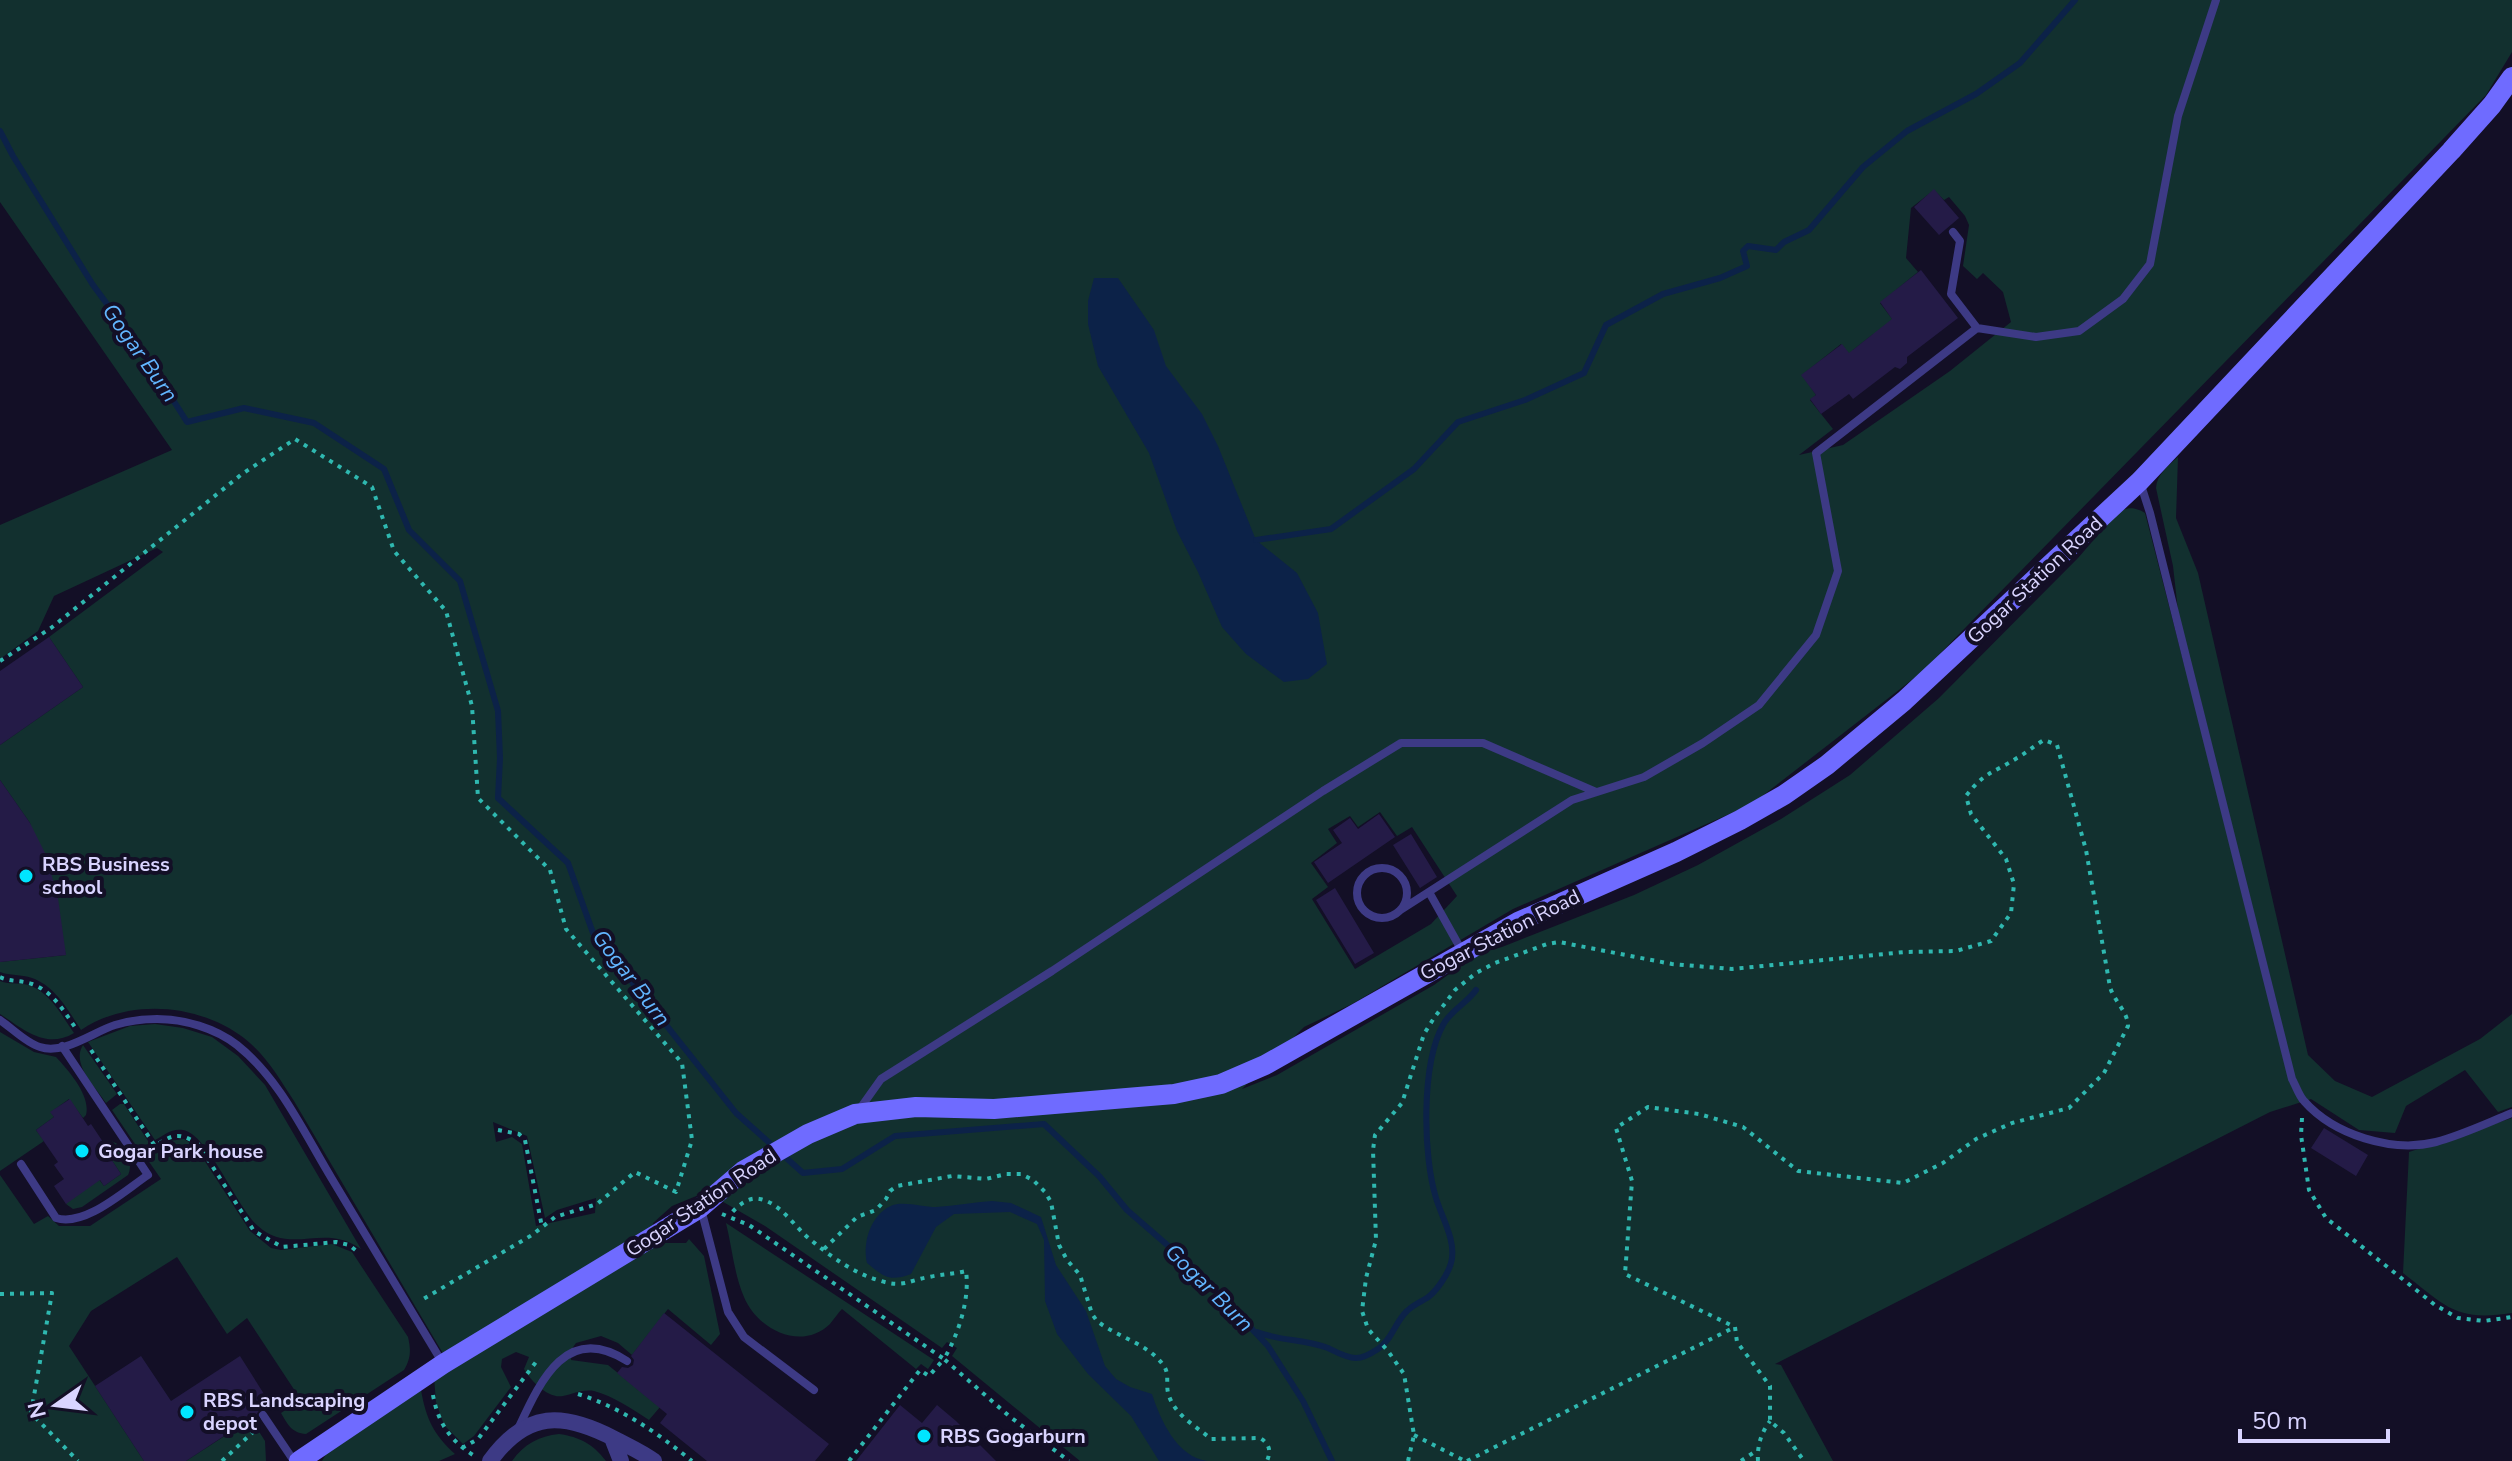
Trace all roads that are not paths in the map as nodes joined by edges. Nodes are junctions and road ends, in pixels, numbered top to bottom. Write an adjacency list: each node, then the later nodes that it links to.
1 (2216, 0): 4 (lane)
2 (2512, 77): 5 (street, Gogar Station Road)
3 (1953, 232): 4 (lane)
4 (1977, 328): 6 (lane)
5 (2140, 481): 9 (street, Gogar Station Road); 12 (lane)
6 (1597, 793): 7 (lane); 13 (lane)
7 (1429, 892): 8 (lane); 9 (lane)
8 (1399, 911): 8 (lane)
9 (1463, 952): 13 (street, Gogar Station Road)
10 (0, 1020): 11 (lane)
11 (62, 1046): 14 (lane); 17 (lane)
12 (2512, 1113)
13 (855, 1114): 15 (street, Gogar Station Road)
14 (21, 1164)
15 (700, 1208): 17 (street, Gogar Station Road); 18 (lane)
16 (627, 1361): 20 (lane)
17 (436, 1369): 22 (street, Gogar Station Road)
18 (814, 1390)
19 (263, 1415): 22 (lane)
20 (516, 1431): 21 (street); 23 (street)
21 (612, 1438): 24 (street); 25 (street)
22 (297, 1461)
23 (490, 1461)
24 (621, 1461)
25 (654, 1461)

